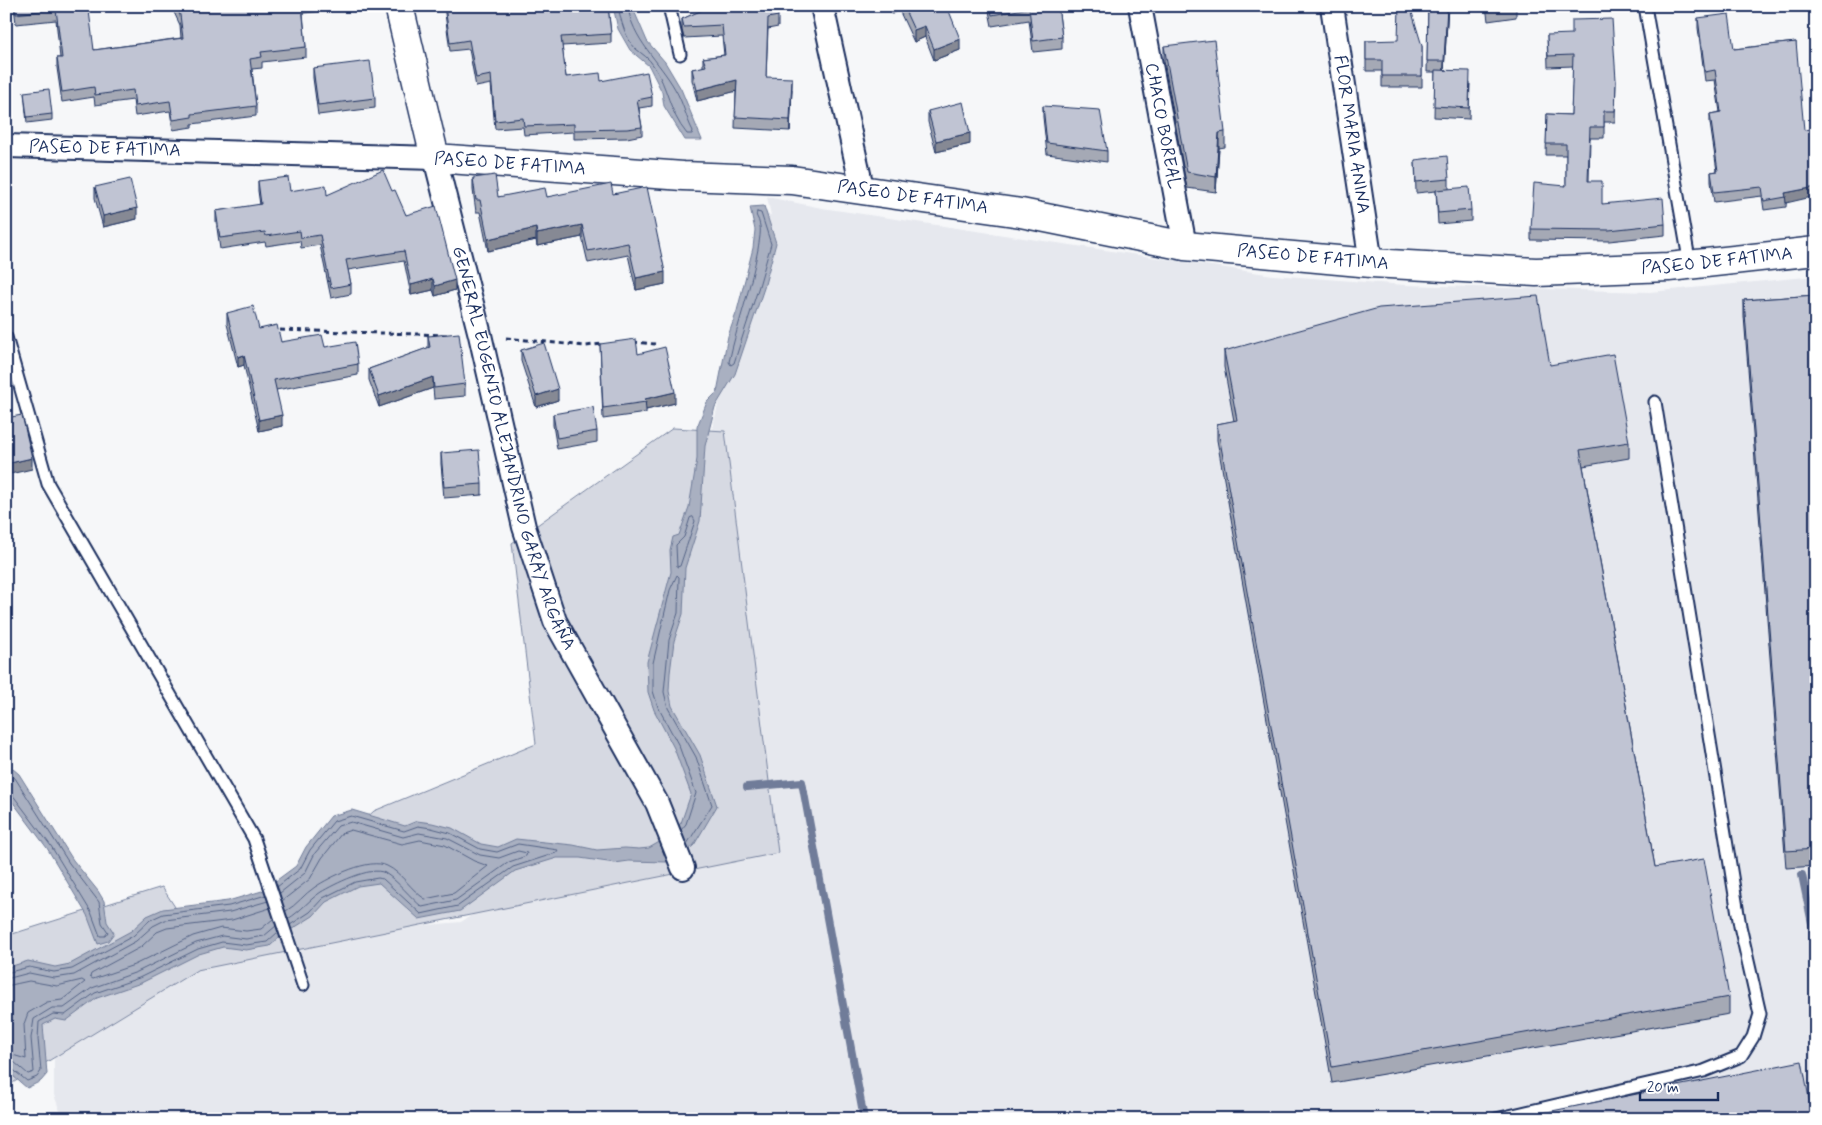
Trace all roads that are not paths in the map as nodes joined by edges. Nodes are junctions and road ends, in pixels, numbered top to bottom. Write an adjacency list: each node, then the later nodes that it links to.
1 (398, 6): 9 (street, GENERAL EUGENIO ALEJANDRINO GARAY ARGAÑA)
2 (669, 6): 7 (lane)
3 (822, 6): 10 (street)
4 (1140, 6): 11 (street, CHACO BOREAL)
5 (1332, 6): 13 (street, FLOR MARIA ANINA)
6 (1645, 6): 14 (lane)
7 (680, 54)
8 (6, 146): 9 (street, PASEO DE FATIMA)
9 (435, 158): 10 (street, PASEO DE FATIMA); 17 (street, GENERAL EUGENIO ALEJANDRINO GARAY ARGAÑA)
10 (863, 192): 11 (street, PASEO DE FATIMA)
11 (1185, 246): 13 (street, PASEO DE FATIMA)
12 (1816, 251): 14 (street, PASEO DE FATIMA)
13 (1371, 263): 14 (street, PASEO DE FATIMA)
14 (1690, 265)
15 (6, 337): 18 (lane)
16 (1655, 402): 19 (lane)
17 (683, 868)
18 (303, 985)
19 (1496, 1119)

